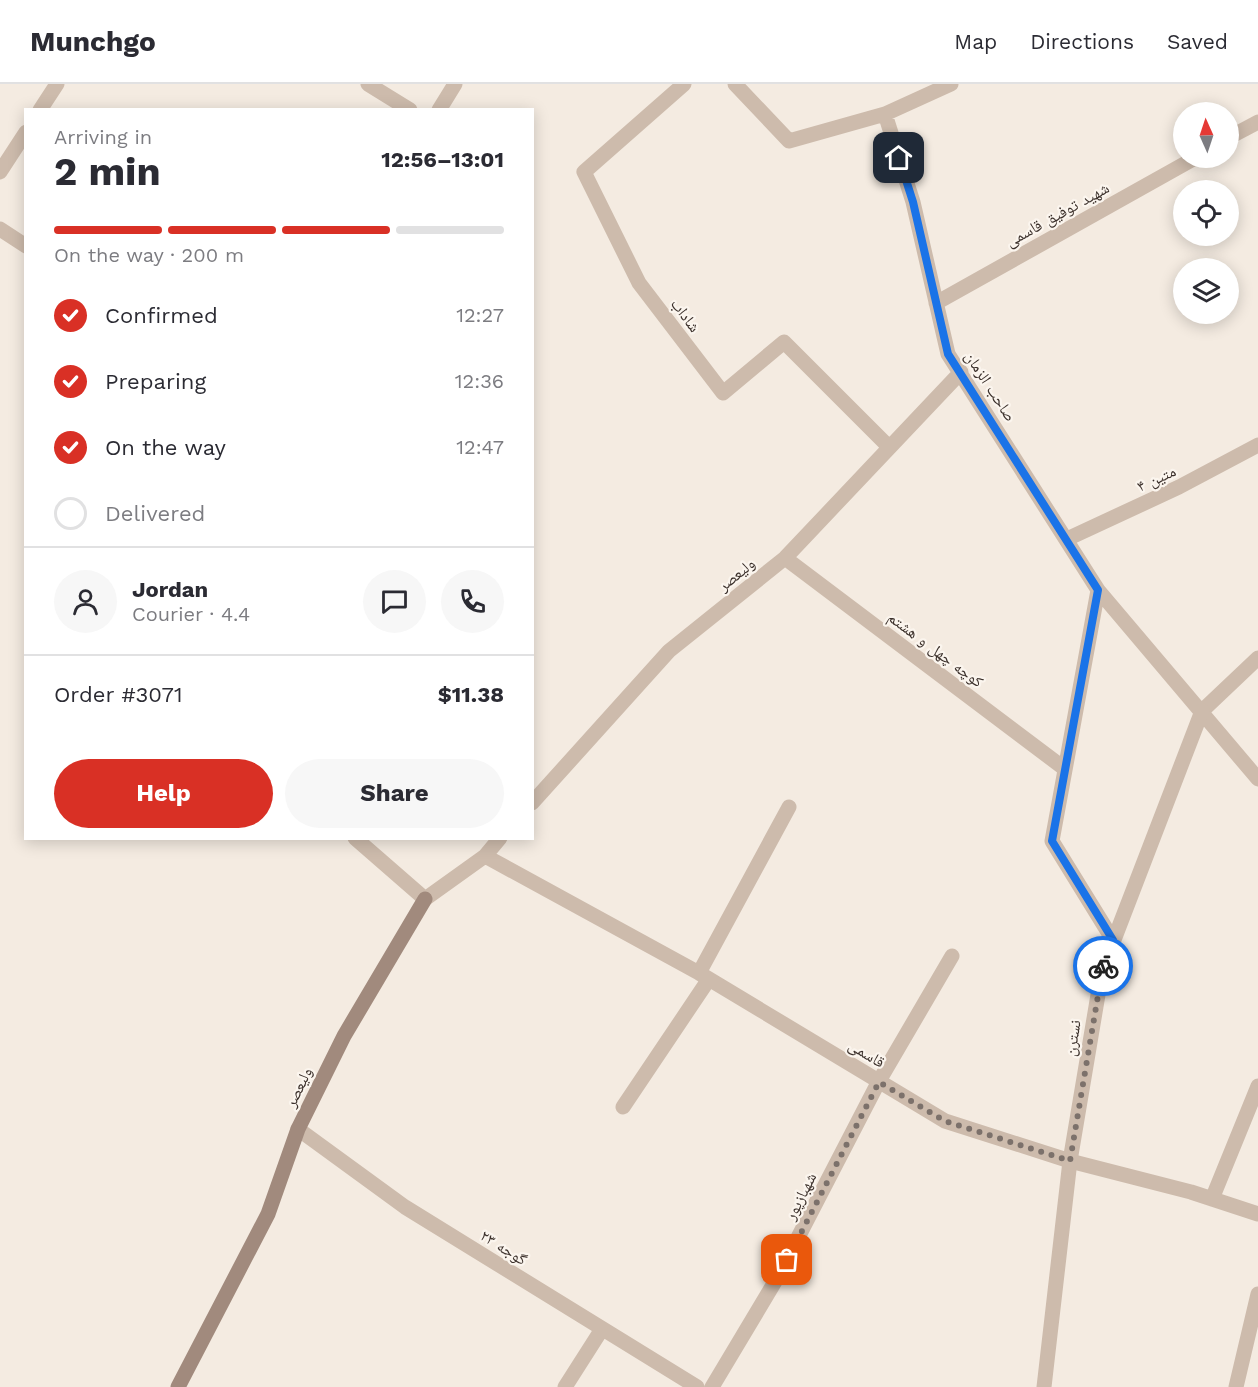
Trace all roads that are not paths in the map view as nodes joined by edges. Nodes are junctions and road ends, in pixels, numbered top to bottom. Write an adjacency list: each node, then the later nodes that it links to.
1 (57, 84): 7 (street)
2 (369, 84): 8 (street)
3 (455, 84): 9 (street)
4 (684, 84): 21 (street, شاداب)
5 (735, 84): 10 (street)
6 (951, 84): 10 (street)
7 (41, 108)
8 (407, 108)
9 (440, 108)
10 (885, 114): 18 (street, صاحب الزمان)
11 (1258, 122): 12 (street)
12 (1239, 132)
13 (24, 135): 15 (street)
14 (1176, 168): 18 (street, شهید توفیق قاسمی)
15 (0, 172)
16 (0, 229): 17 (street)
17 (24, 245)
18 (936, 303): 19 (street, صاحب الزمان)
19 (960, 372): 21 (street, ولیعصر); 22 (street, صاحب الزمان)
20 (1258, 445): 22 (street, متین ۴)
21 (889, 447): 23 (street, ولیعصر)
22 (1067, 538): 24 (street, صاحب الزمان)
23 (785, 558): 27 (street, کوچه چهل و هشتم); 29 (street, ولیعصر)
24 (1098, 590): 26 (street, صاحب الزمان); 27 (street)
25 (1258, 658): 26 (street)
26 (1202, 711): 28 (street, صاحب الزمان); 35 (street, نسترن)
27 (1065, 770): 35 (street)
28 (1258, 779)
29 (534, 801)
30 (789, 807): 37 (street)
31 (357, 840): 34 (street)
32 (498, 840): 33 (street, ولیعصر)
33 (485, 856): 34 (street, ولیعصر); 37 (street, قاسمی)
34 (425, 899): 41 (main road, ولیعصر)
35 (1113, 940): 42 (street, نسترن)
36 (952, 956): 38 (street, شهبازپور)
37 (704, 976): 38 (street, قاسمی); 40 (street)
38 (879, 1082): 42 (street, قاسمی); 50 (street, شهبازپور)
39 (1258, 1086): 43 (street)
40 (623, 1107)
41 (298, 1129): 46 (street, گوجه ۲۳); 47 (main road, ولیعصر)
42 (1070, 1161): 43 (street, قاسمی); 51 (street, نسترن)
43 (1212, 1199): 44 (street, قاسمی)
44 (1258, 1214)
45 (1258, 1294): 52 (street)
46 (602, 1329): 48 (street); 49 (street, گوجه ۲۳)
47 (178, 1387)
48 (565, 1387)
49 (697, 1387)
50 (712, 1387)
51 (1044, 1387)
52 (1236, 1387)

